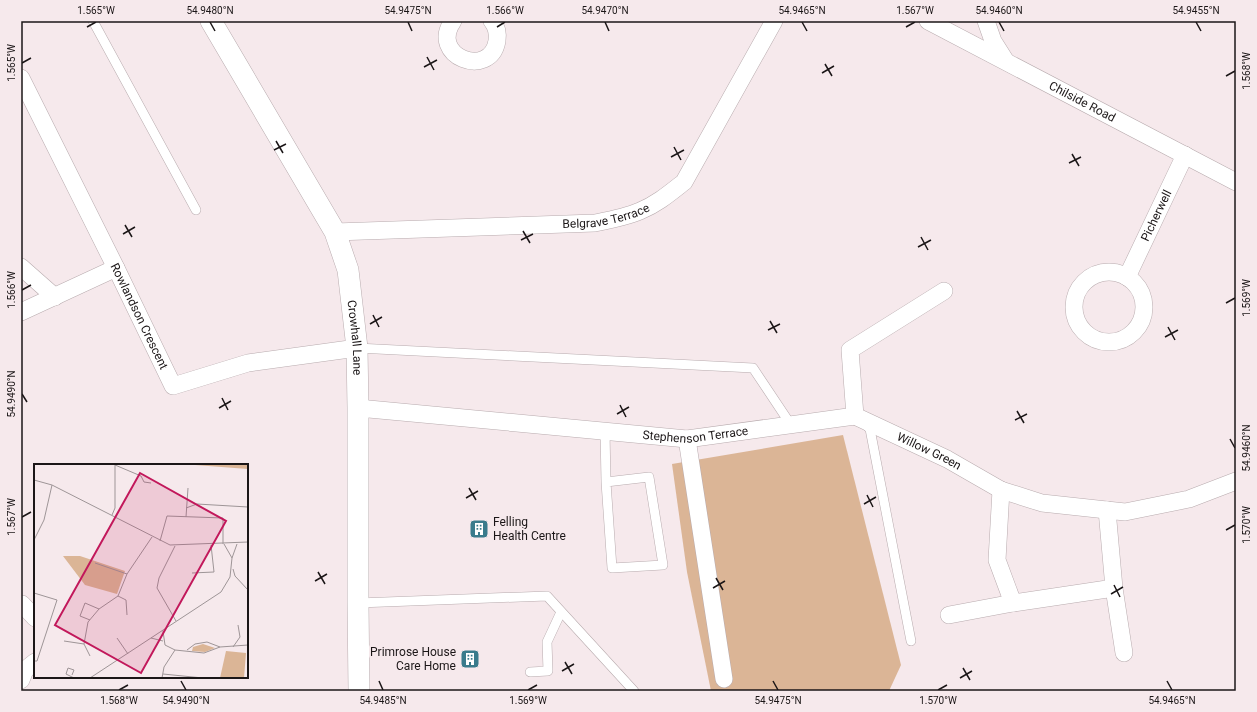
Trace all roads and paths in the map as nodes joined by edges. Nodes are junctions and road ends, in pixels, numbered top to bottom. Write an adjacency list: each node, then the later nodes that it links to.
1 (94, 21): 12 (lane)
2 (211, 21): 13 (street, Crowhall Lane)
3 (492, 21): 7 (street)
4 (774, 21): 13 (street, Belgrave Terrace)
5 (928, 21): 8 (street, Chilside Road)
6 (986, 21): 8 (street)
7 (449, 23)
8 (1006, 62): 10 (street, Chilside Road)
9 (21, 78): 15 (street, Rowlandson Crescent)
10 (1185, 155): 11 (street, Chilside Road); 16 (street, Picherwell)
11 (1236, 182)
12 (196, 210)
13 (335, 232): 20 (street, Crowhall Lane)
14 (21, 268): 18 (street)
15 (116, 268): 18 (street); 20 (street, Rowlandson Crescent)
16 (1127, 277): 16 (street)
17 (944, 291): 22 (street)
18 (55, 297): 19 (street)
19 (21, 312)
20 (357, 348): 21 (street, Crowhall Lane); 23 (lane)
21 (358, 408): 24 (street, Stephenson Terrace); 31 (street, Crowhall Lane)
22 (855, 416): 23 (street, Stephenson Terrace); 28 (street, Willow Green); 37 (lane)
23 (791, 425): 25 (street, Stephenson Terrace)
24 (605, 431): 25 (street, Stephenson Terrace); 27 (lane)
25 (687, 439): 41 (street)
26 (1236, 481): 29 (street, Willow Green)
27 (606, 482): 27 (lane)
28 (1001, 490): 29 (street, Willow Green); 32 (street)
29 (1107, 510): 30 (street)
30 (1114, 588): 32 (street); 38 (street)
31 (358, 603): 34 (lane); 43 (street, Crowhall Lane)
32 (1013, 603): 35 (street)
33 (22, 604): 36 (street)
34 (561, 612): 40 (lane); 44 (lane)
35 (949, 615)
36 (34, 617)
37 (911, 641)
38 (1124, 653)
39 (34, 663): 42 (street)
40 (530, 672)
41 (724, 679)
42 (21, 680)
43 (359, 691)
44 (634, 691)

